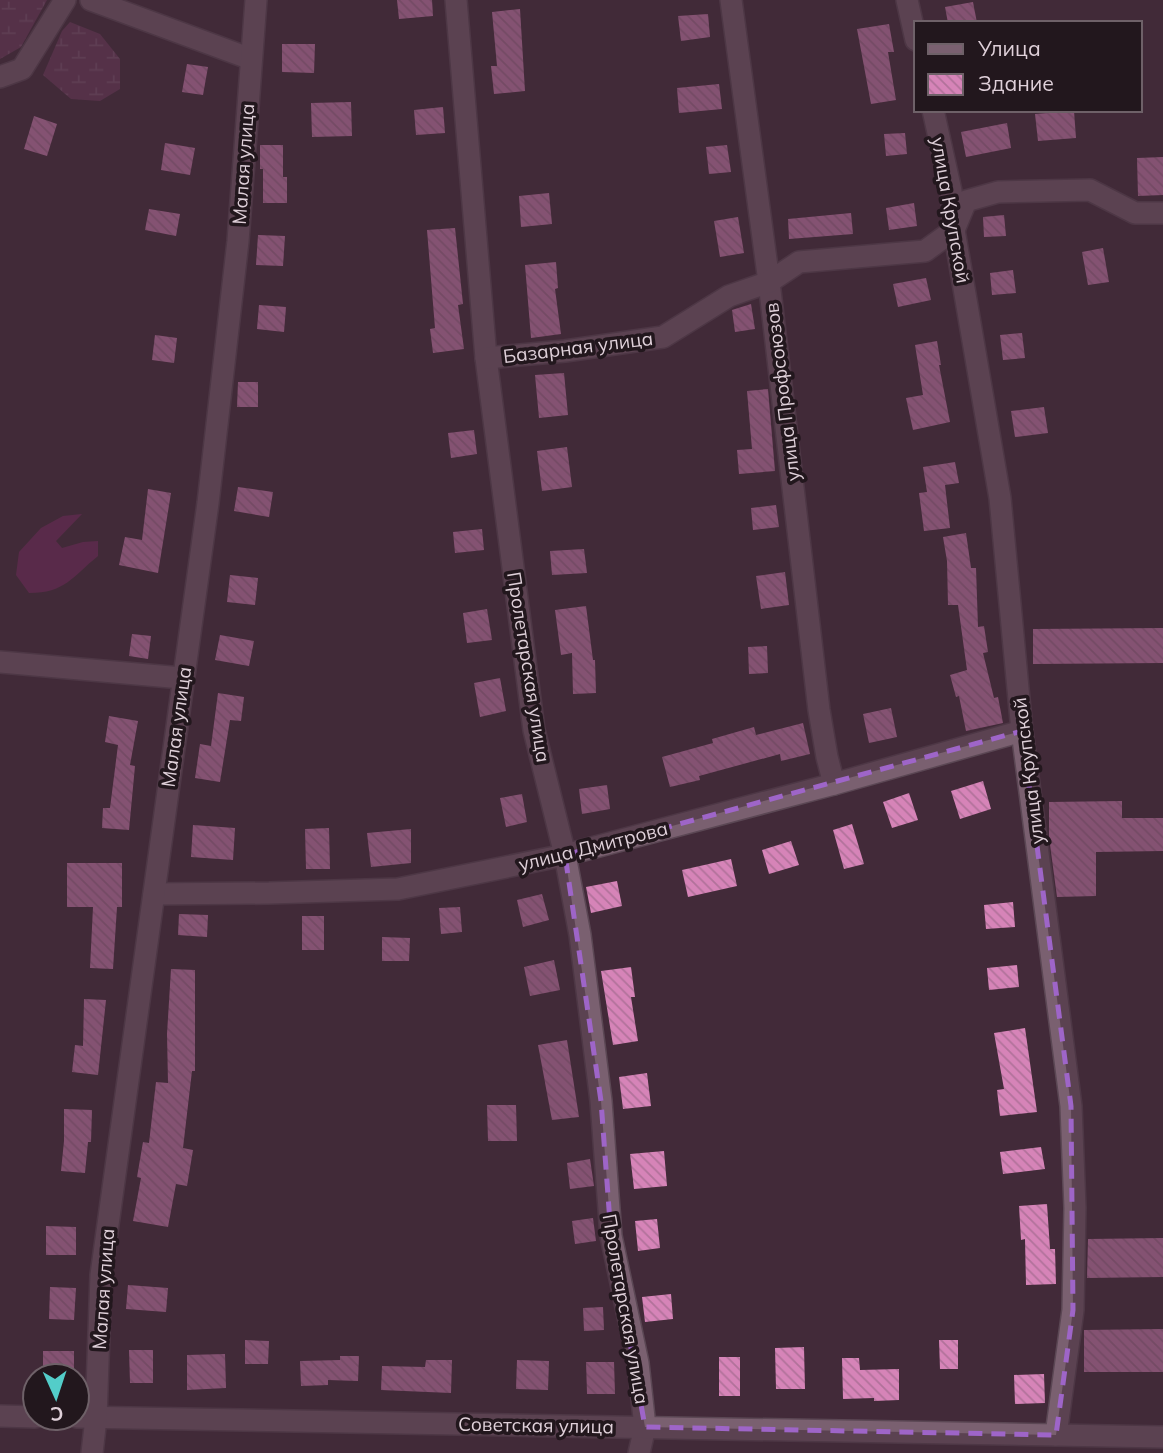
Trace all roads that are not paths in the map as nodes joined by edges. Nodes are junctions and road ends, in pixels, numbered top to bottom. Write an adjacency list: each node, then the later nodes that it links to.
1 (65, 0): 9 (street)
2 (91, 0): 8 (street)
3 (256, 0): 8 (street, Малая улица)
4 (456, 0): 14 (street, Пролетарская улица)
5 (731, 0): 13 (street, улица Профсоюзов)
6 (907, 0): 7 (street)
7 (914, 31)
8 (251, 59): 16 (street, Малая улица)
9 (0, 77)
10 (933, 112): 12 (street, улица Крупской)
11 (1163, 213): 12 (street, Базарная улица)
12 (954, 230): 13 (street, Базарная улица); 17 (street, улица Крупской)
13 (769, 282): 14 (street, Базарная улица); 18 (street, улица Профсоюзов)
14 (486, 358): 19 (street, Пролетарская улица)
15 (0, 662): 16 (street)
16 (182, 678): 20 (street, Малая улица)
17 (1022, 731): 18 (street, улица Дмитрова); 28 (street, улица Крупской)
18 (834, 784): 19 (street, улица Дмитрова)
19 (565, 855): 20 (street, улица Дмитрова); 25 (street, Пролетарская улица)
20 (154, 894): 21 (street, Малая улица)
21 (91, 1370)
22 (0, 1416): 23 (street)
23 (21, 1417)
24 (91, 1418): 25 (street, Советская улица)
25 (645, 1427): 28 (street, Советская улица); 30 (street, Пролетарская улица)
26 (88, 1432): 29 (street, Малая улица)
27 (1163, 1437): 28 (street, Советская улица)
28 (1067, 1441)
29 (92, 1453)
30 (639, 1453)

